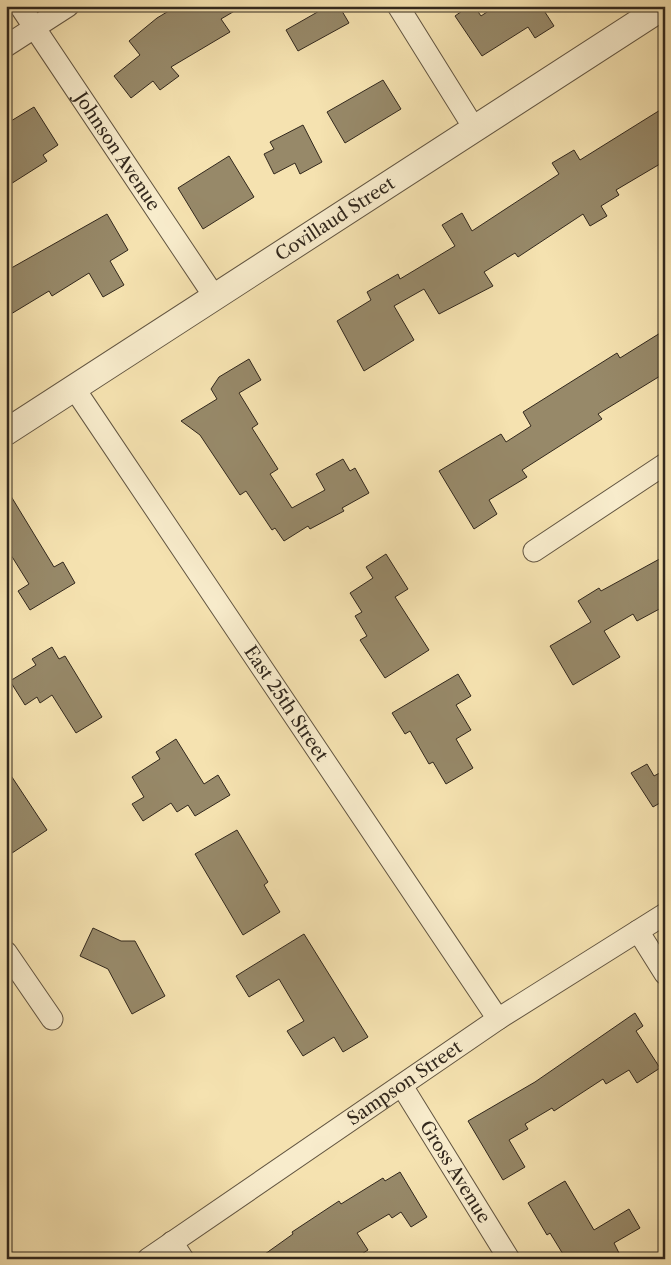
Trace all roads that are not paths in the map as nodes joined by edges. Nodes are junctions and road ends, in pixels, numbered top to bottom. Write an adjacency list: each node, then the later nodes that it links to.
1 (20, 6): 5 (street, Johnson Avenue)
2 (68, 6): 5 (street)
3 (398, 6): 7 (street)
4 (664, 6): 7 (street, Covillaud Street)
5 (34, 27): 6 (street); 8 (street, Johnson Avenue)
6 (6, 46)
7 (474, 128): 8 (street, Covillaud Street)
8 (214, 296): 9 (street, Covillaud Street)
9 (74, 388): 10 (street, Covillaud Street); 18 (street, East 25th Street)
10 (6, 432)
11 (665, 464): 12 (street)
12 (534, 551)
13 (665, 914): 14 (street, Sampson Street)
14 (638, 932): 16 (street); 18 (street, Sampson Street)
15 (6, 952): 17 (street)
16 (665, 974)
17 (52, 1019)
18 (498, 1019): 19 (street, Sampson Street)
19 (402, 1086): 20 (street, Sampson Street); 22 (street, Gross Avenue)
20 (178, 1251): 21 (street, Sampson Street)
21 (148, 1259)
22 (509, 1259)

